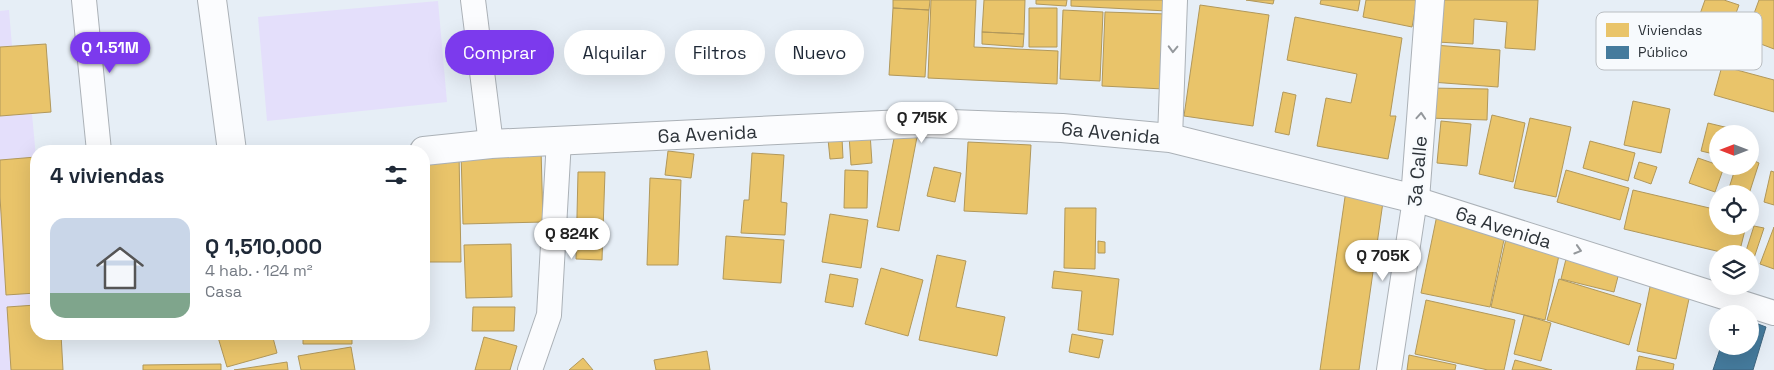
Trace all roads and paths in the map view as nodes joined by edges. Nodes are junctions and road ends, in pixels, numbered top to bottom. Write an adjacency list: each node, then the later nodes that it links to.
1 (84, 0): 9 (street)
2 (212, 0): 10 (street)
3 (474, 0): 8 (street)
4 (1175, 0): 6 (street, one-way to 6)
5 (1430, 0): 12 (street, 3a Calle, one-way to 5)
6 (1170, 138): 7 (street, 6a Avenida); 12 (street, 6a Avenida)
7 (559, 140): 8 (street, 6a Avenida); 14 (street)
8 (490, 144): 11 (street, 6a Avenida)
9 (98, 145)
10 (231, 145)
11 (430, 150)
12 (1415, 199): 13 (street, 6a Avenida, one-way to 13); 15 (street, 3a Calle)
13 (1774, 313)
14 (530, 370)
15 (1389, 370)

